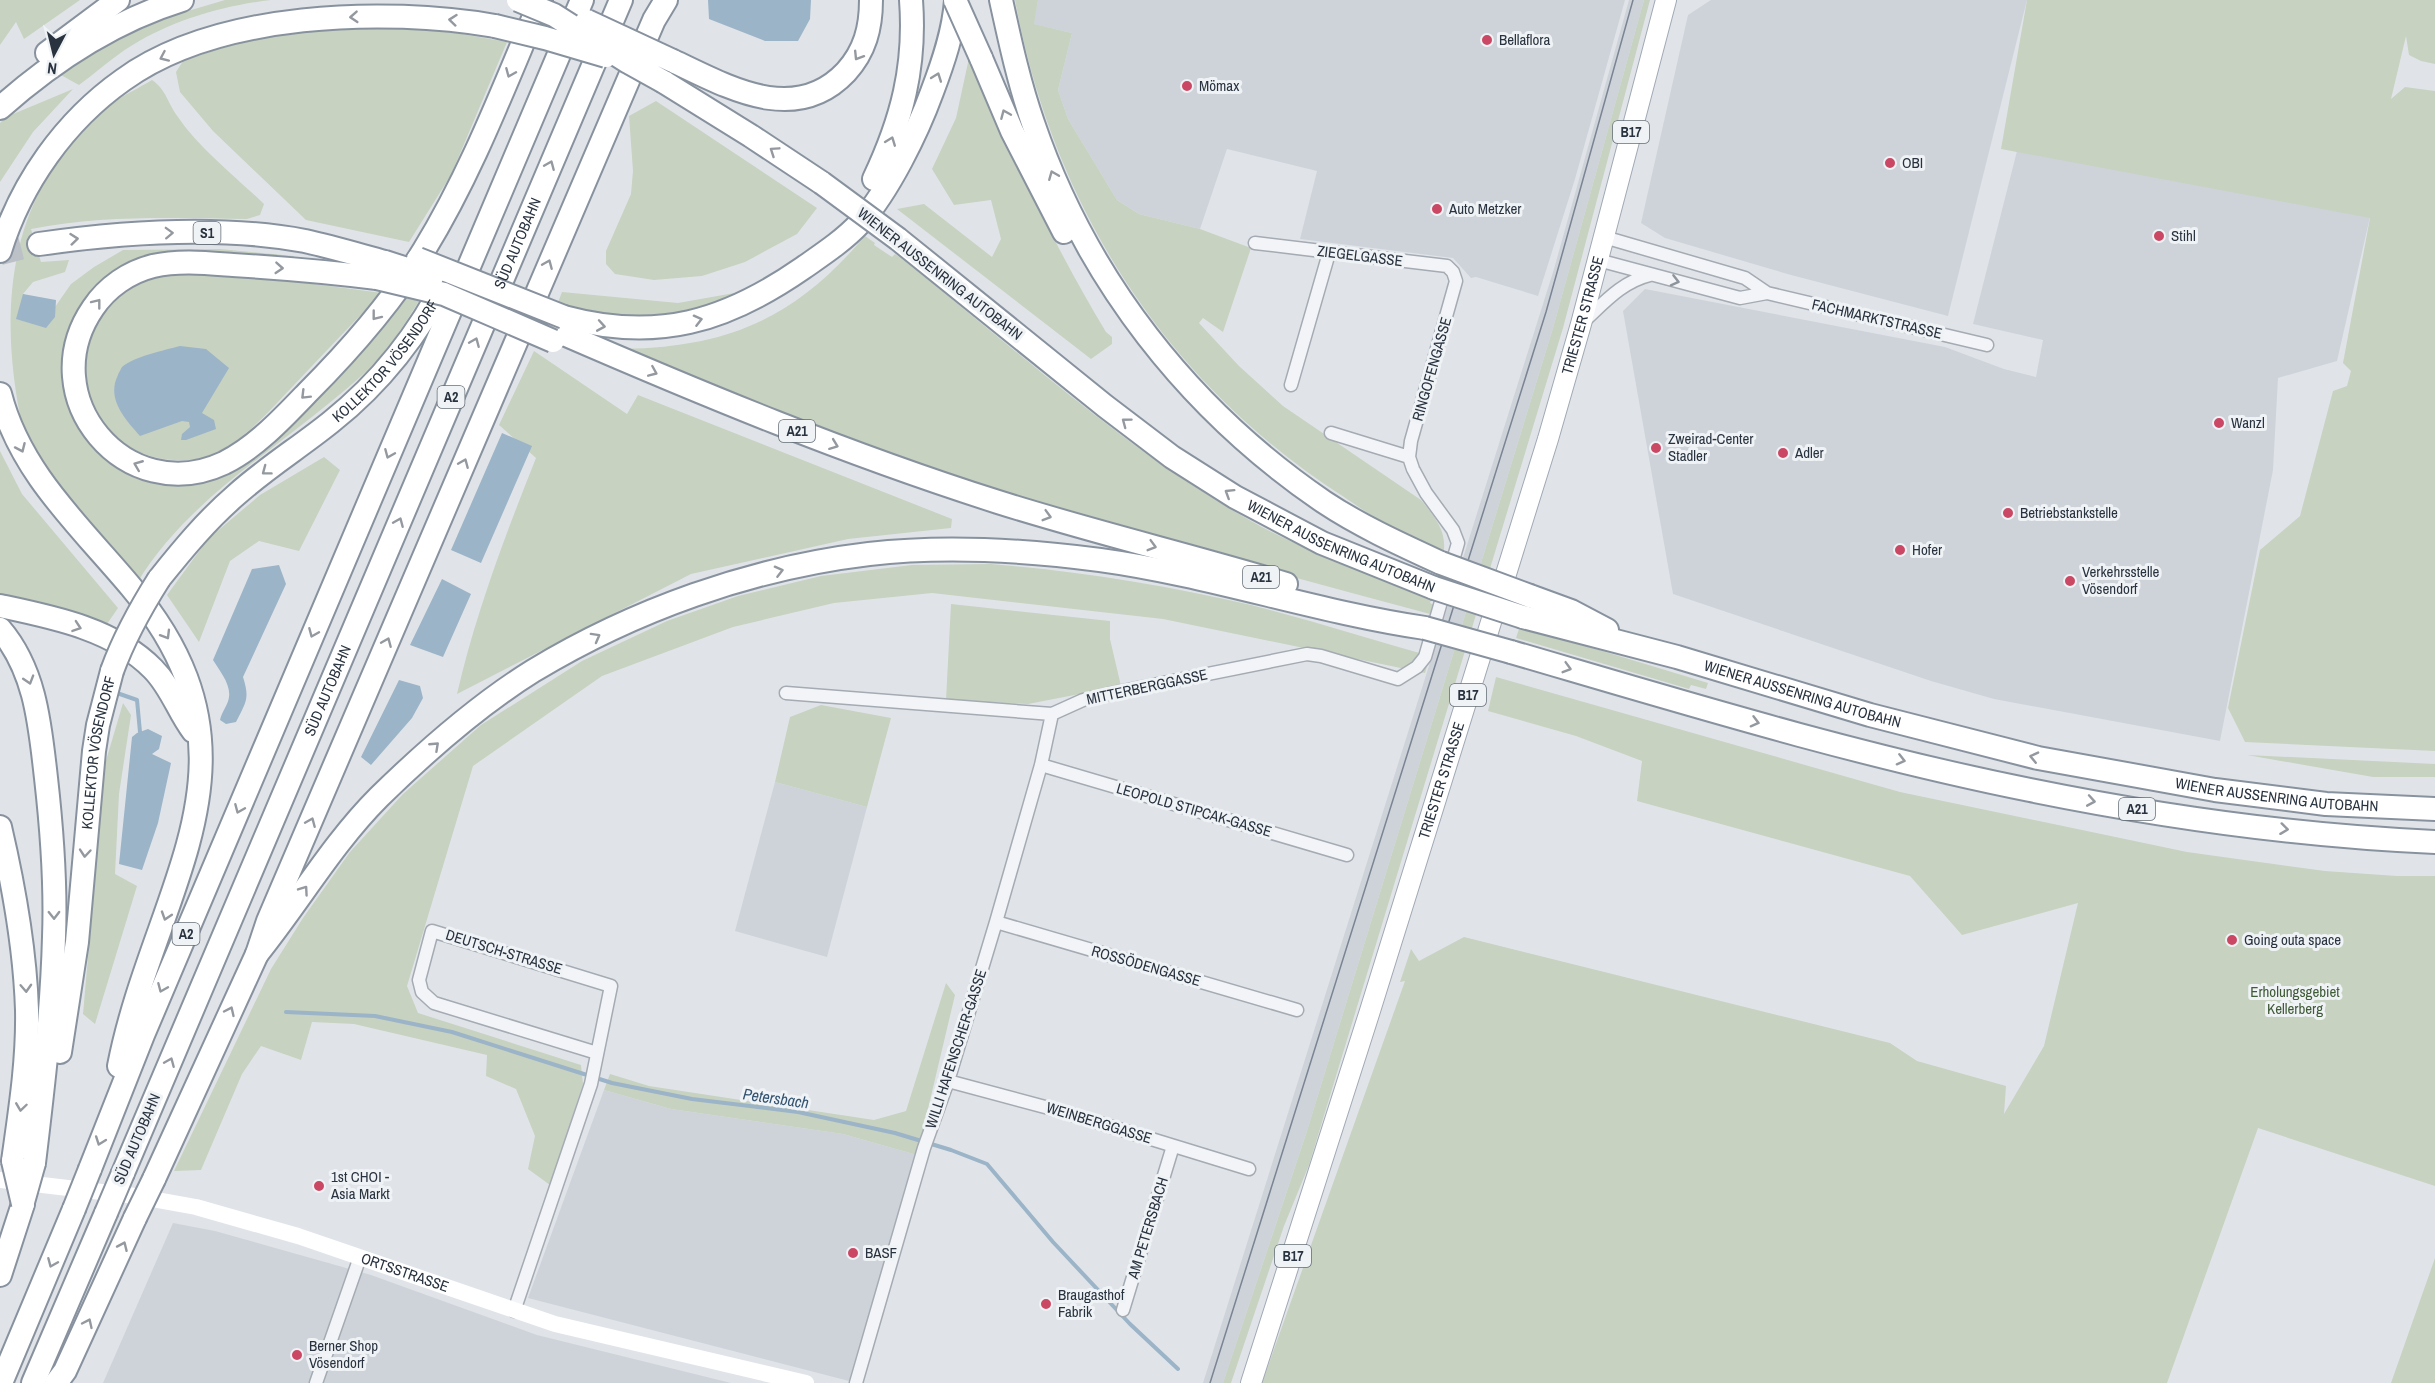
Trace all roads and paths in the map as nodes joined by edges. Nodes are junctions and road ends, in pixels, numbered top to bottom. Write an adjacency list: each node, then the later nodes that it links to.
1 (118, 0): 14 (highway)
2 (182, 0): 14 (highway)
3 (518, 0): 12 (highway, bridge)
4 (582, 0): 16 (highway, A2)
5 (621, 0): 66 (highway, SÜD AUTOBAHN / A2, one-way to 5, bridge)
6 (666, 0): 51 (highway, one-way to 6)
7 (871, 0): 12 (highway, one-way to 12, bridge)
8 (910, 0): 23 (highway, one-way to 8)
9 (955, 0): 23 (highway, one-way to 9); 36 (highway, one-way to 9, bridge)
10 (1001, 0): 36 (highway, one-way to 10)
11 (1666, 0): 18 (main road, TRIESTER STRASSE / B17)
12 (548, 8): 13 (highway, WIENER AUSSENRING AUTOBAHN, bridge); 25 (highway, one-way to 25)
13 (628, 62): 15 (highway, one-way to 15, bridge); 36 (highway, WIENER AUSSENRING AUTOBAHN, one-way to 13, bridge)
14 (0, 107)
15 (51, 152): 17 (highway); 21 (highway)
16 (501, 189): 55 (highway, A2, one-way to 55); 57 (highway, KOLLEKTOR VÖSENDORF, one-way to 57, bridge)
17 (0, 206)
18 (1604, 237): 24 (main road, TRIESTER STRASSE / B17); 28 (street, FACHMARKTSTRASSE)
19 (1255, 243): 22 (street, ZIEGELGASSE)
20 (39, 244): 25 (highway, S1, one-way to 25)
21 (0, 251)
22 (1329, 253): 27 (street, ZIEGELGASSE); 32 (street)
23 (815, 260): 30 (highway, one-way to 23)
24 (1598, 260): 26 (street, FACHMARKTSTRASSE); 29 (main road, TRIESTER STRASSE / B17)
25 (384, 264): 30 (highway, S1, bridge); 30 (highway, bridge); 30 (highway, bridge)
26 (1650, 275): 28 (street, FACHMARKTSTRASSE, one-way to 28); 29 (street)
27 (1456, 281): 35 (street, RINGOFENGASSE)
28 (1767, 293): 31 (street, FACHMARKTSTRASSE)
29 (1581, 324): 71 (main road, TRIESTER STRASSE / B17)
30 (558, 330): 39 (highway, WIENER AUSSENRING AUTOBAHN / A21, one-way to 39)
31 (1987, 345)
32 (1291, 386)
33 (0, 394): 44 (highway, one-way to 44)
34 (1331, 433): 35 (street)
35 (1409, 457): 43 (street, MITTERBERGGASSE)
36 (1438, 574): 37 (highway)
37 (1527, 605): 41 (highway, WIENER AUSSENRING AUTOBAHN / A21); 41 (highway)
38 (0, 606): 44 (highway, one-way to 44)
39 (1425, 628): 48 (highway, WIENER AUSSENRING AUTOBAHN / A21, one-way to 48, bridge); 51 (highway, one-way to 39)
40 (0, 630): 57 (highway, one-way to 57)
41 (1677, 657): 46 (highway, WIENER AUSSENRING AUTOBAHN / A21, one-way to 41)
42 (786, 693): 43 (street, MITTERBERGGASSE)
43 (1052, 714): 45 (street, WILLI HAFENSCHER-GASSE)
44 (200, 742): 55 (highway, one-way to 55)
45 (1041, 765): 49 (street, LEOPOLD STIPCAK-GASSE); 50 (street, WILLI HAFENSCHER-GASSE)
46 (2435, 809)
47 (0, 827): 57 (highway, one-way to 57)
48 (2435, 842)
49 (1347, 855)
50 (996, 922): 52 (street, ROSSÖDENGASSE); 54 (street, WILLI HAFENSCHER-GASSE)
51 (257, 954): 67 (highway, one-way to 51, bridge)
52 (1297, 1010)
53 (597, 1053): 53 (street, DEUTSCH-STRASSE); 63 (street, DEUTSCH-STRASSE)
54 (948, 1081): 56 (street, WEINBERGGASSE); 70 (street, WILLI HAFENSCHER-GASSE)
55 (110, 1113): 65 (highway, A2, one-way to 65, bridge)
56 (1173, 1146): 58 (street, WEINBERGGASSE); 62 (street, AM PETERSBACH)
57 (23, 1162): 61 (highway, KOLLEKTOR VÖSENDORF, bridge)
58 (1249, 1169)
59 (0, 1180): 60 (main road, ORTSSTRASSE)
60 (360, 1257): 63 (main road, ORTSSTRASSE); 68 (street)
61 (0, 1275)
62 (1123, 1310)
63 (514, 1311): 64 (main road, ORTSSTRASSE)
64 (768, 1378): 69 (main road, ORTSSTRASSE)
65 (1, 1383)
66 (33, 1383)
67 (56, 1383)
68 (316, 1383)
69 (806, 1383)
70 (856, 1383)
71 (1251, 1383)

